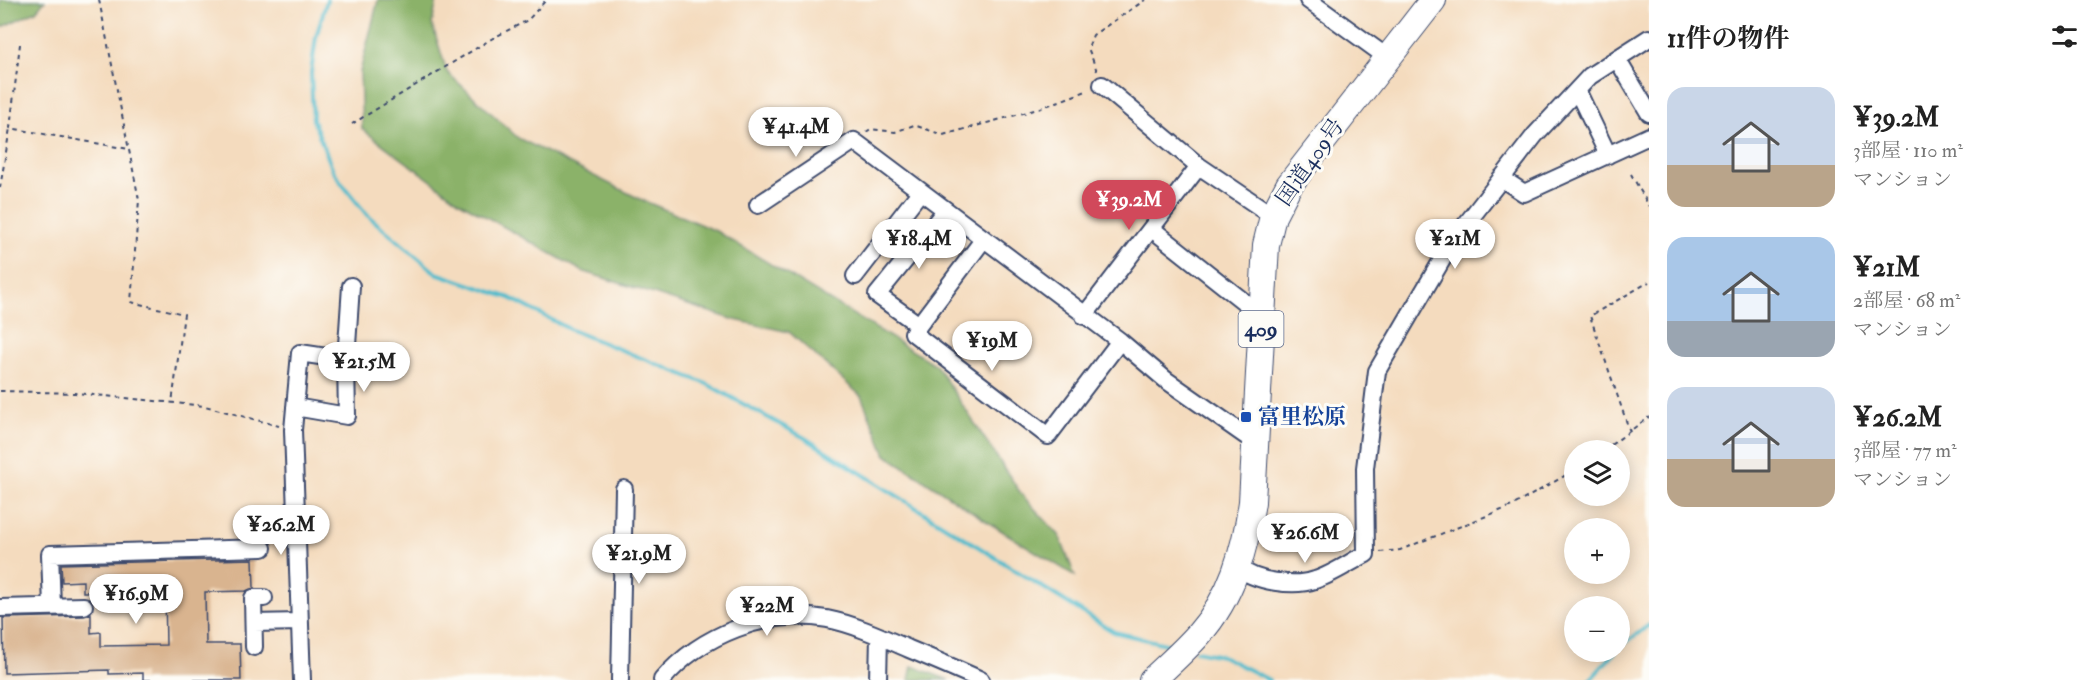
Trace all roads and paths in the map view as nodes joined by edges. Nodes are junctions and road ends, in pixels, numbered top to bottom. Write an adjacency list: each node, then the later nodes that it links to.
1 (99, 0): 17 (path)
2 (546, 0): 13 (path)
3 (1145, 0): 10 (path)
4 (1308, 0): 8 (street)
5 (1433, 0): 8 (highway, 国道409号 / 409)
6 (1649, 38): 9 (street)
7 (20, 44): 14 (path)
8 (1388, 58): 27 (highway, 国道409号 / 409)
9 (1617, 58): 11 (street); 12 (street)
10 (1102, 85): 16 (path); 19 (street)
11 (1576, 90): 18 (street); 21 (street)
12 (1649, 113)
13 (352, 124)
14 (10, 128): 17 (path); 22 (path)
15 (1649, 136): 18 (street)
16 (854, 141): 23 (street); 24 (street)
17 (129, 149): 39 (path)
18 (1608, 155): 21 (street)
19 (1199, 166): 27 (street); 28 (street)
20 (1631, 174): 25 (path)
21 (1501, 178): 49 (street)
22 (0, 188)
23 (920, 192): 26 (street); 30 (street)
24 (758, 205)
25 (1649, 206)
26 (945, 211): 29 (street); 35 (street)
27 (1273, 216): 34 (highway, 国道409号 / 409)
28 (1152, 229): 33 (street); 34 (street)
29 (983, 240): 33 (street); 35 (street)
30 (855, 276)
31 (1649, 282): 43 (path)
32 (351, 286): 37 (street)
33 (1084, 316): 36 (street)
34 (1262, 316): 45 (highway, 国道409号 / 409)
35 (919, 326): 36 (street)
36 (1120, 341): 45 (street)
37 (346, 360): 40 (street); 40 (street)
38 (0, 391): 39 (path)
39 (172, 403): 42 (path)
40 (295, 407): 42 (street)
41 (1649, 417): 43 (path)
42 (293, 430): 55 (street)
43 (1630, 432): 44 (path)
44 (1618, 440)
45 (1256, 443): 50 (highway, 国道409号 / 409)
46 (1564, 476): 49 (path)
47 (624, 489): 61 (street)
48 (262, 548): 52 (street)
49 (1366, 554): 50 (street)
50 (1238, 567): 66 (highway, 国道409号 / 409)
51 (264, 598): 56 (street)
52 (52, 606): 53 (street); 54 (street)
53 (84, 606)
54 (0, 608)
55 (300, 622): 56 (street); 60 (street)
56 (254, 623): 58 (street)
57 (879, 636): 59 (street); 64 (street); 65 (street)
58 (254, 647)
59 (678, 663): 62 (street); 63 (street)
60 (302, 680)
61 (620, 680)
62 (662, 680)
63 (679, 680)
64 (878, 680)
65 (981, 680)
66 (1152, 680)

